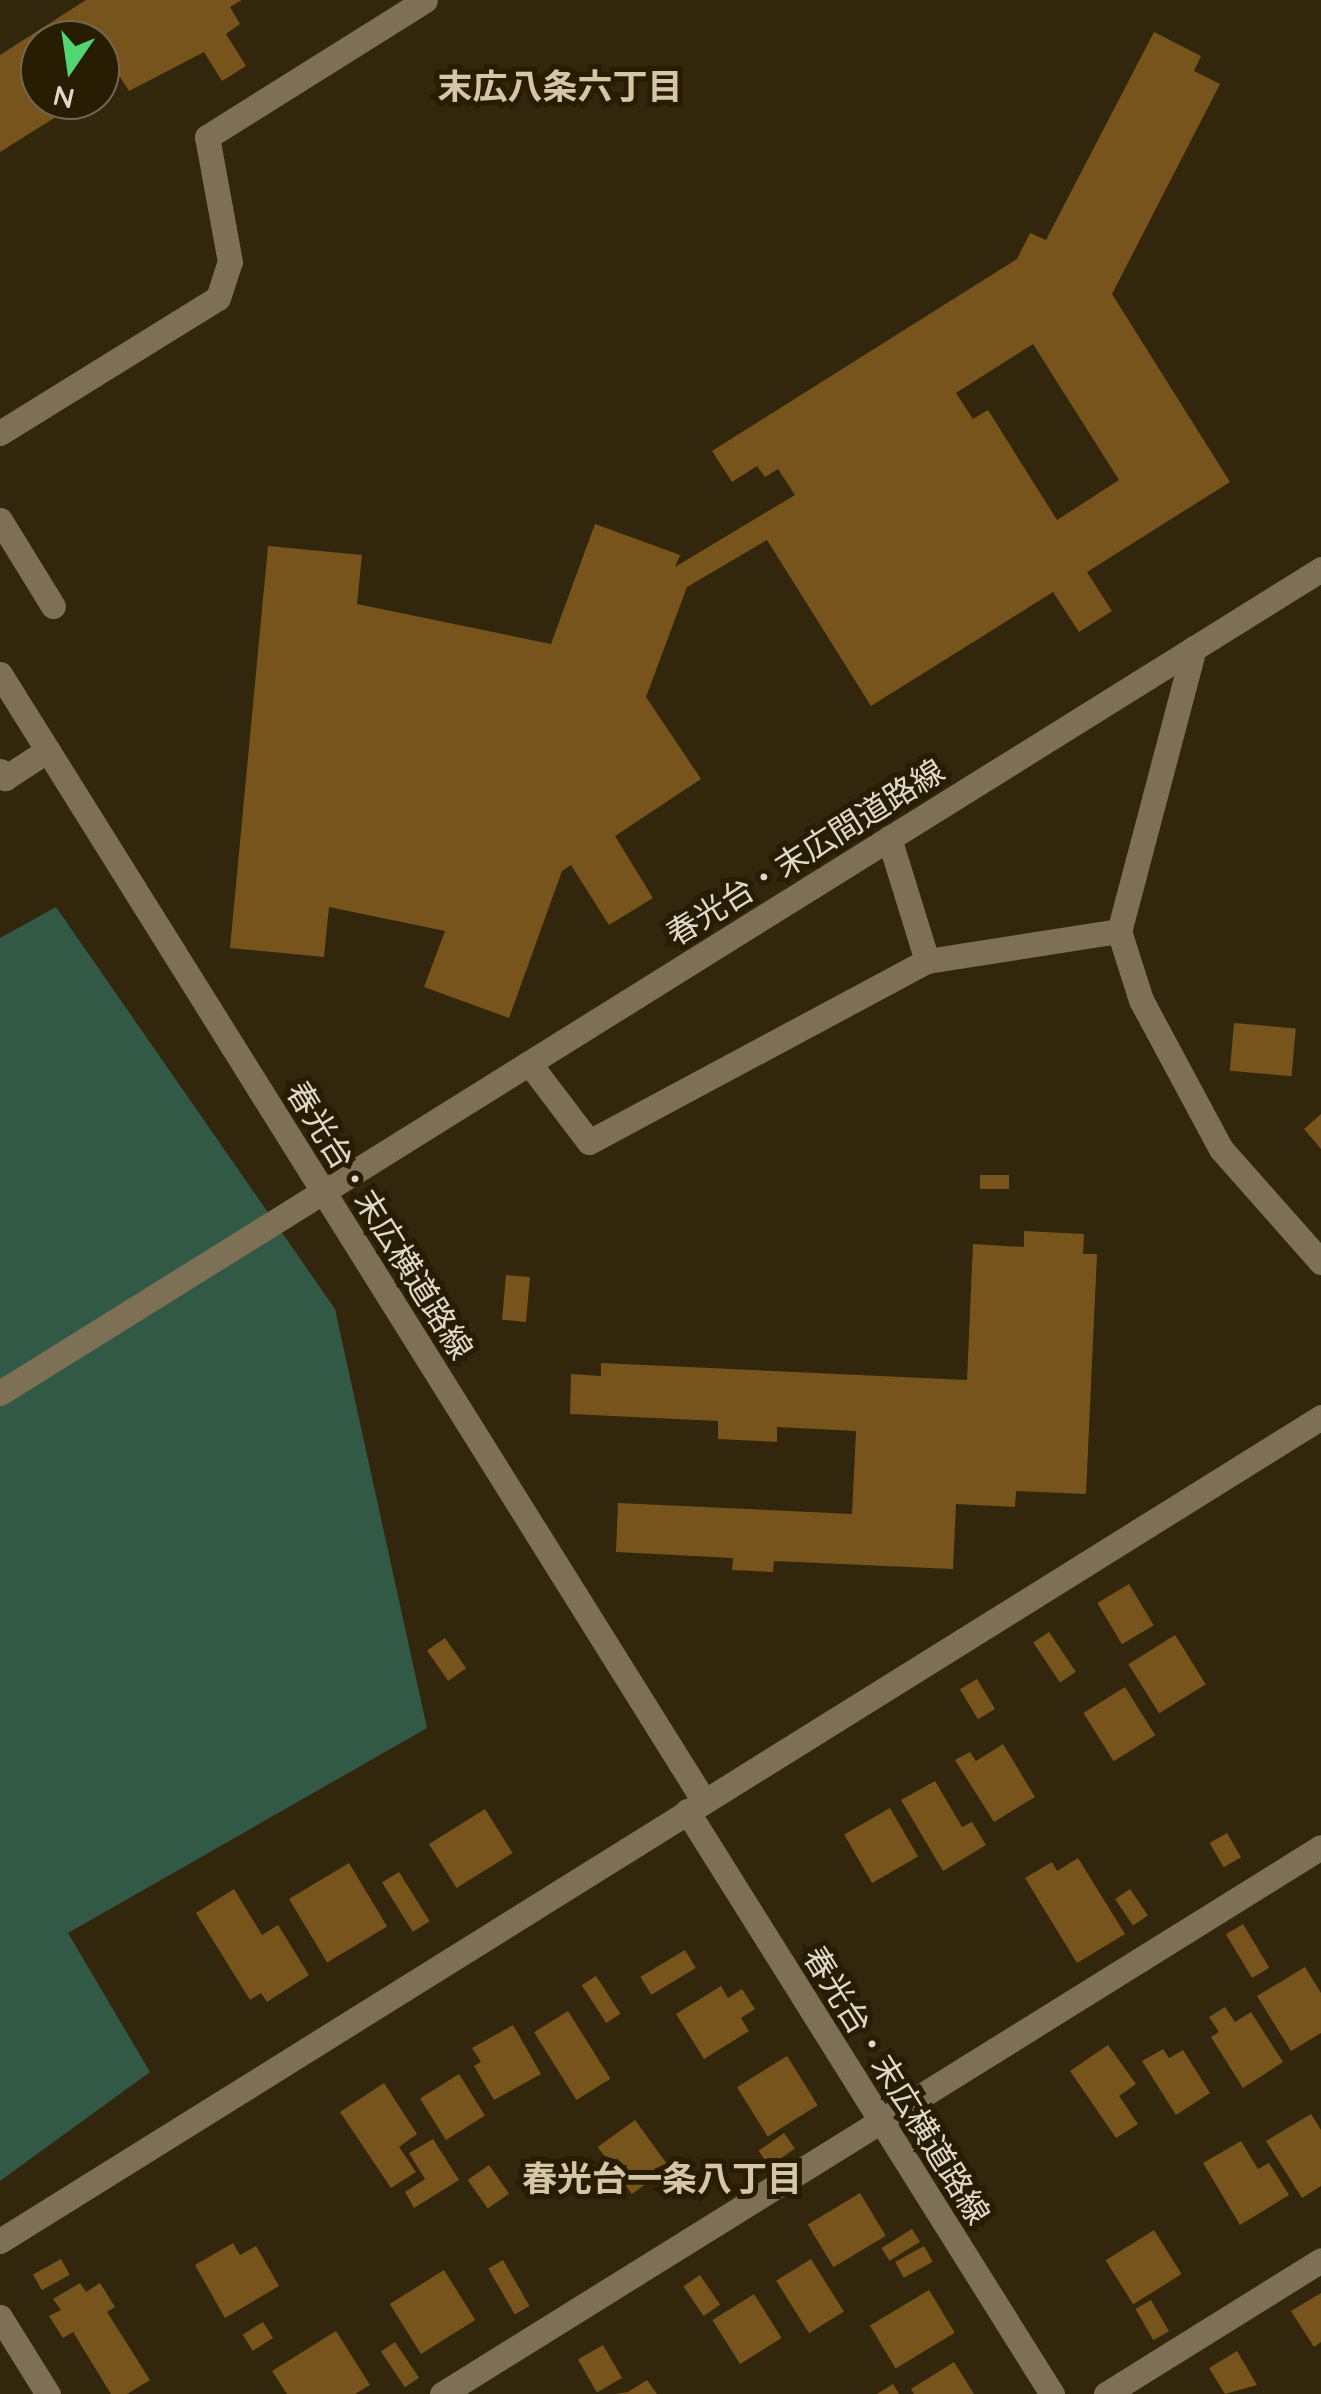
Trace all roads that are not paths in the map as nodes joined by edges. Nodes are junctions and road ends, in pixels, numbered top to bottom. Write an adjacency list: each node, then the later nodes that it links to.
1 (425, 0): 2 (street)
2 (0, 433)
3 (0, 520): 5 (street)
4 (1321, 568): 6 (street, 春光台・末広間道路線)
5 (53, 606)
6 (1194, 648): 10 (street, 春光台・末広間道路線); 11 (street)
7 (0, 674): 8 (street, 春光台・末広横道路線)
8 (48, 750): 9 (street); 14 (street, 春光台・末広横道路線)
9 (0, 771)
10 (889, 838): 12 (street); 13 (street, 春光台・末広間道路線)
11 (1119, 930): 12 (street); 15 (street)
12 (926, 961): 13 (street)
13 (529, 1063): 14 (street, 春光台・末広間道路線)
14 (324, 1191): 16 (street, 春光台・末広間道路線); 18 (street, 春光台・末広横道路線)
15 (1321, 1262)
16 (0, 1393)
17 (1321, 1418): 18 (street)
18 (695, 1806): 20 (street, 春光台・末広横道路線); 21 (street)
19 (1321, 1847): 20 (street)
20 (881, 2120): 25 (street); 26 (street, 春光台・末広横道路線)
21 (0, 2242)
22 (1321, 2260): 27 (street)
23 (0, 2317): 24 (street)
24 (48, 2394)
25 (442, 2394)
26 (1052, 2394)
27 (1106, 2394)

